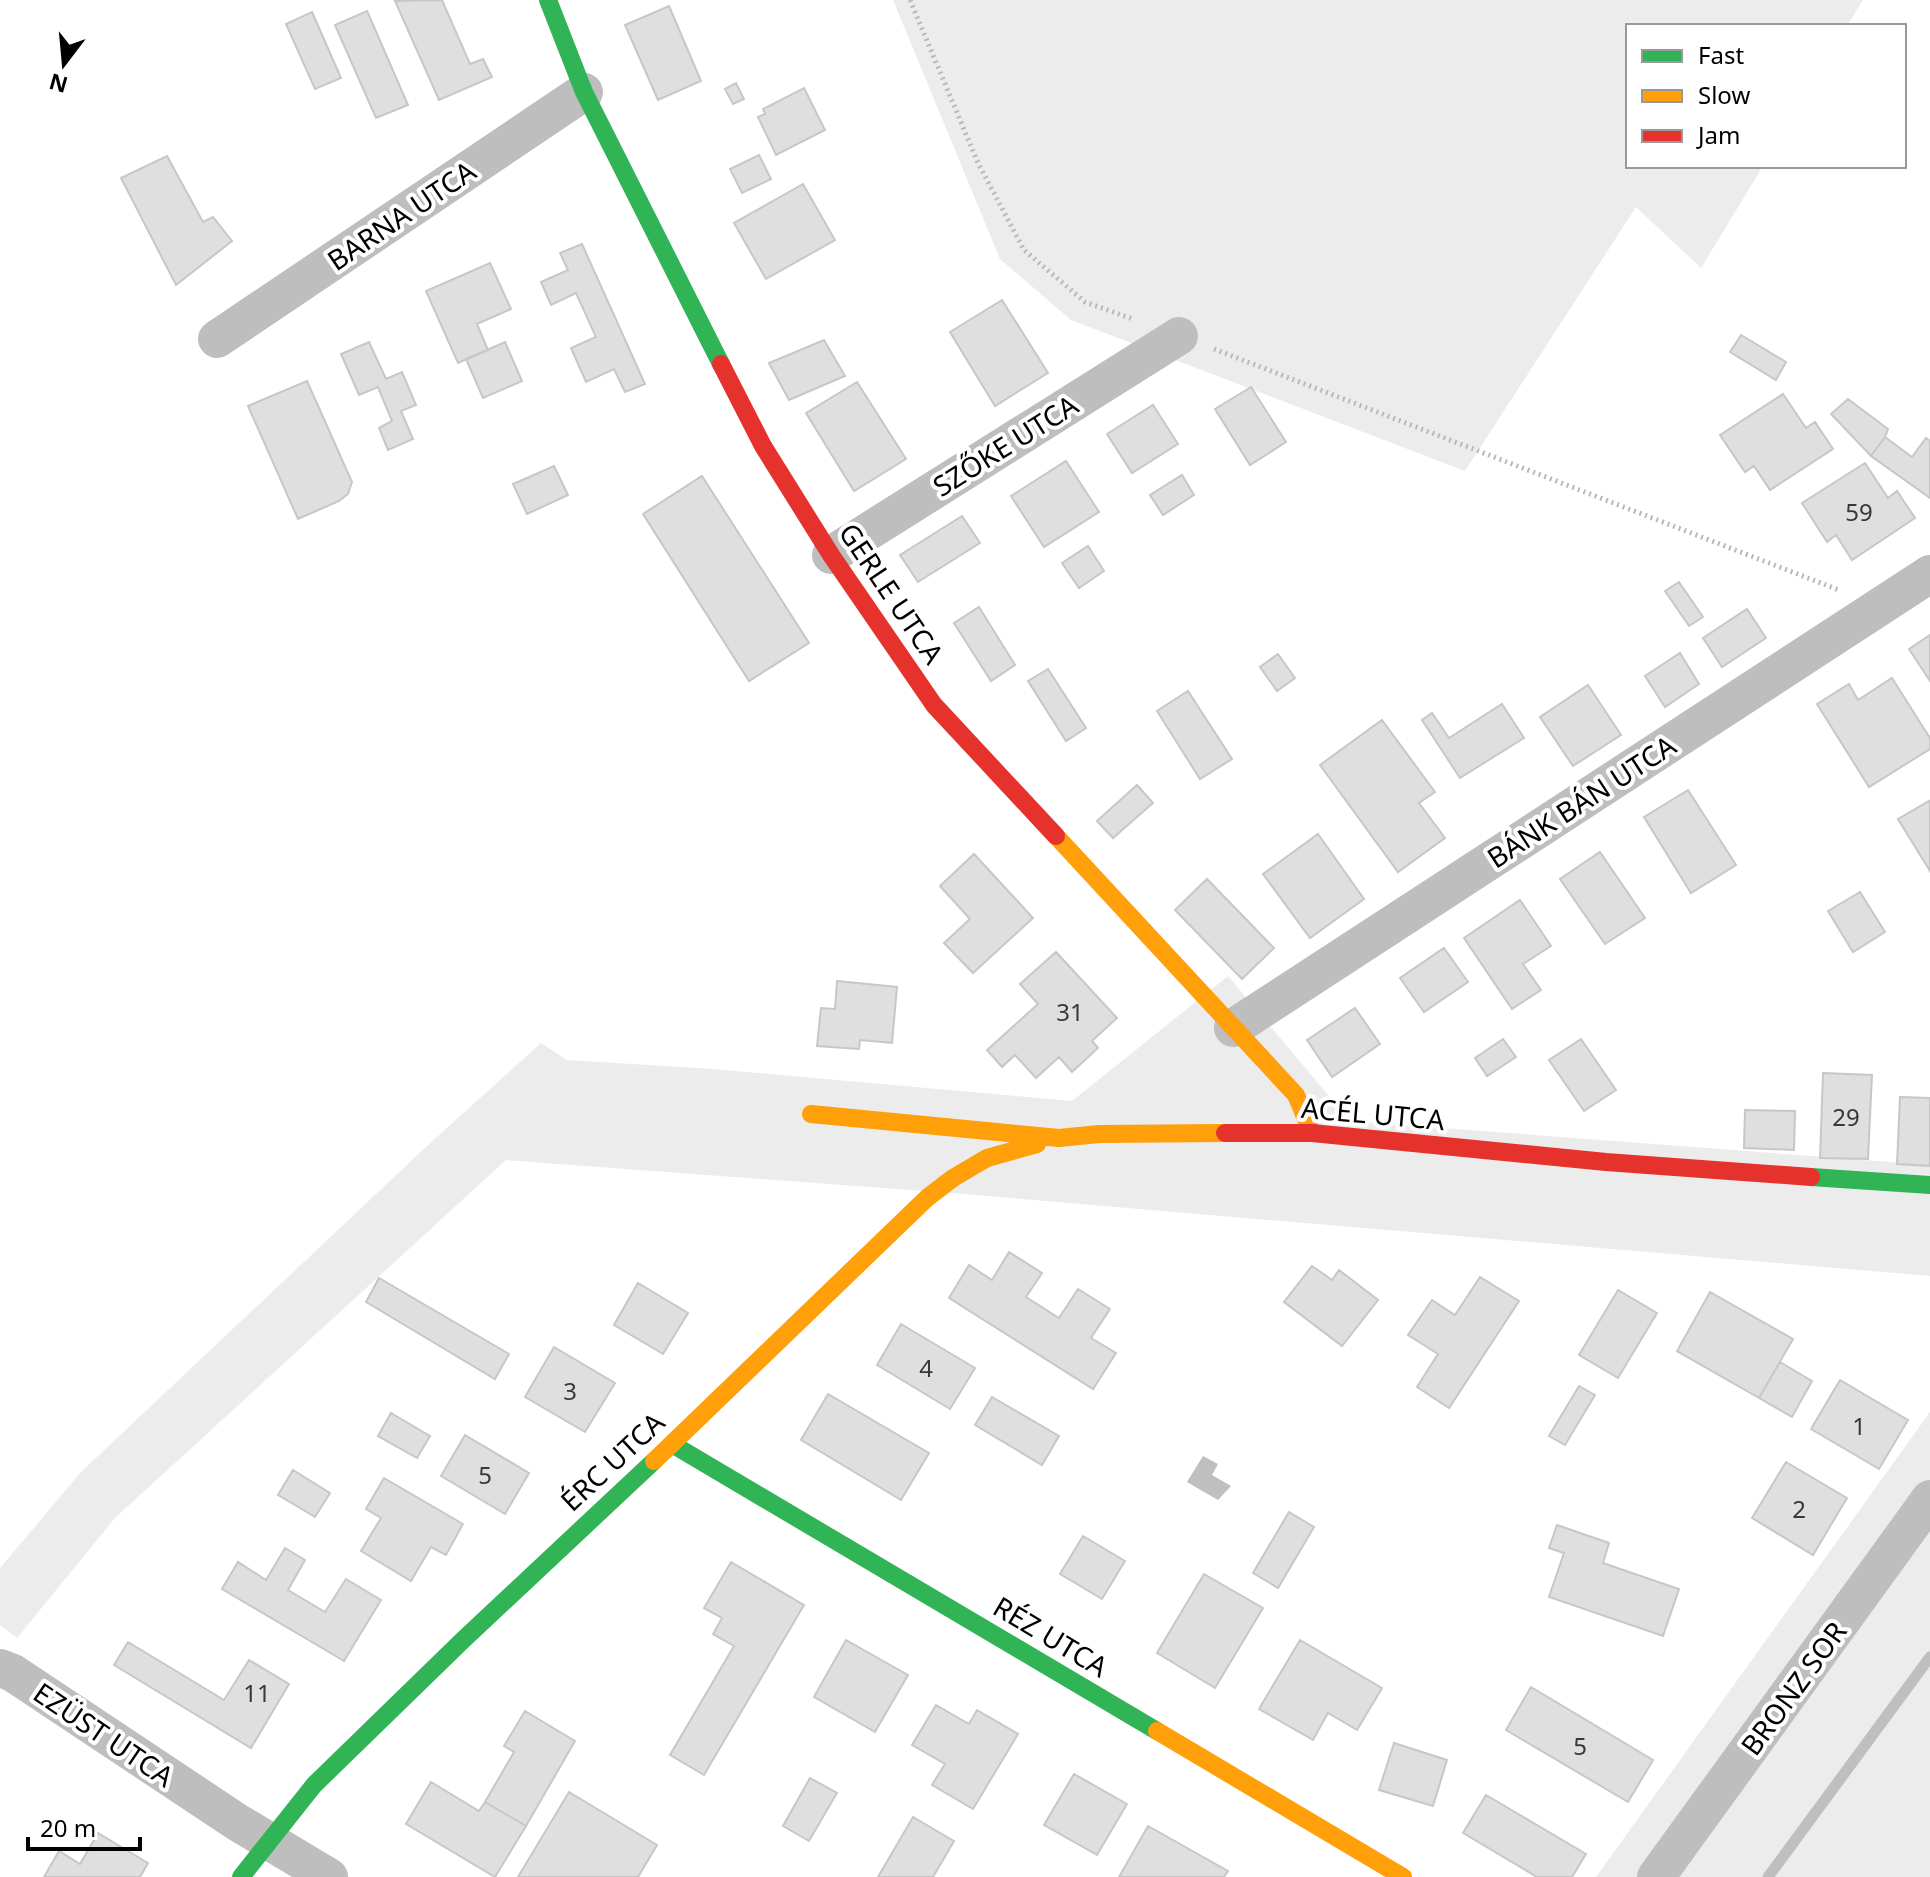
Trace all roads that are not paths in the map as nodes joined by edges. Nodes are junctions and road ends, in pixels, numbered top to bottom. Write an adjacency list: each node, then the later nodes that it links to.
1 (548, 0): 2 (street, GERLE UTCA)
2 (584, 92): 4 (street, BARNA UTCA); 5 (street, GERLE UTCA)
3 (1179, 336): 5 (street, SZŐKE UTCA)
4 (217, 339)
5 (831, 555): 7 (street, GERLE UTCA)
6 (1930, 574): 7 (street, BÁNK BÁN UTCA)
7 (1233, 1028): 9 (street, GERLE UTCA)
8 (811, 1114): 10 (street, ACÉL UTCA)
9 (1312, 1133): 10 (street, ACÉL UTCA); 11 (street, ACÉL UTCA)
10 (1059, 1138): 12 (street, ÉRC UTCA)
11 (1930, 1185)
12 (672, 1444): 15 (street, ÉRC UTCA); 18 (street, RÉZ UTCA)
13 (1930, 1499): 19 (street, BRONZ SOR)
14 (0, 1668): 15 (street, EZÜST UTCA)
15 (270, 1842): 16 (street, ÉRC UTCA); 17 (street, EZÜST UTCA)
16 (241, 1877)
17 (329, 1877)
18 (1403, 1877)
19 (1656, 1877)

